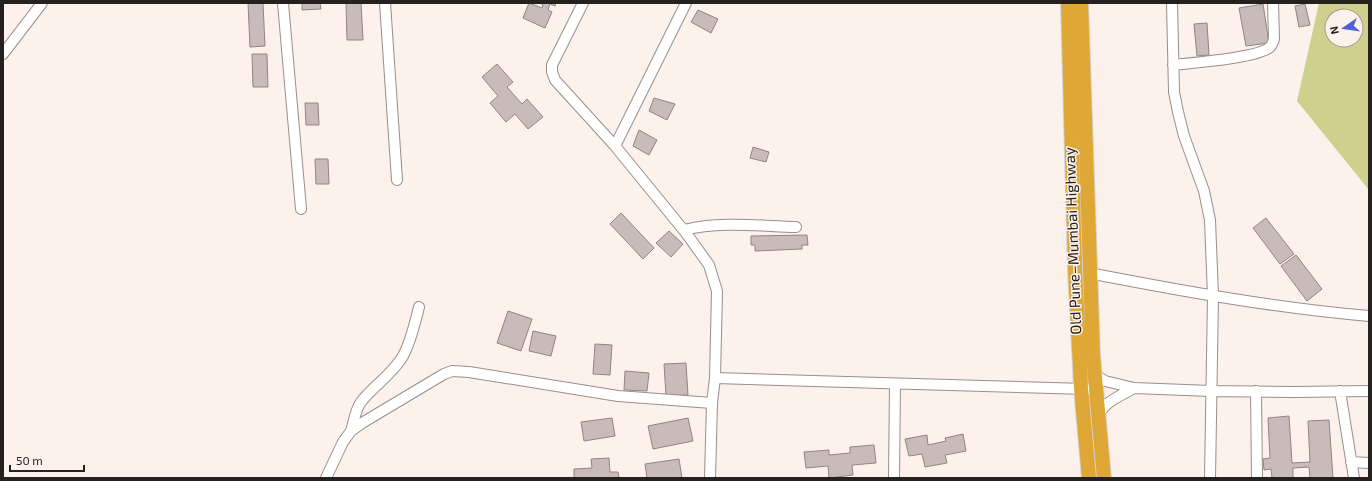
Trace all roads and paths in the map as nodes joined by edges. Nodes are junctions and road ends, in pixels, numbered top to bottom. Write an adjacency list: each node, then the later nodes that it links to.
1 (42, 3): 10 (street)
2 (283, 3): 14 (street)
3 (385, 3): 13 (street)
4 (583, 3): 12 (street)
5 (686, 3): 12 (street)
6 (1068, 3): 24 (highway, Old Pune–Mumbai Highway)
7 (1081, 3): 17 (highway, Old Pune–Mumbai Highway)
8 (1172, 3): 11 (street)
9 (1273, 3): 11 (street)
10 (3, 54)
11 (1173, 65): 18 (street)
12 (615, 146): 16 (street)
13 (397, 180)
14 (301, 209)
15 (796, 227): 16 (street)
16 (684, 230): 22 (street)
17 (1090, 273): 18 (street); 21 (highway, Old Pune–Mumbai Highway)
18 (1213, 296): 20 (street); 27 (street)
19 (419, 307): 33 (street)
20 (1369, 316)
21 (1094, 374): 25 (street); 26 (highway, Old Pune–Mumbai Highway)
22 (715, 378): 23 (street); 31 (street)
23 (895, 384): 24 (street); 38 (street)
24 (1081, 388): 26 (street); 39 (highway, Old Pune–Mumbai Highway)
25 (1134, 388): 27 (street); 32 (street)
26 (1095, 389): 32 (highway, Old Pune–Mumbai Highway)
27 (1212, 391): 28 (street); 41 (street)
28 (1256, 391): 29 (street); 42 (street)
29 (1340, 391): 30 (street); 34 (street)
30 (1369, 391)
31 (712, 403): 33 (street); 37 (street)
32 (1098, 417): 40 (highway, Old Pune–Mumbai Highway)
33 (351, 431): 36 (street)
34 (1351, 462): 35 (street); 43 (street)
35 (1369, 463)
36 (326, 478)
37 (710, 478)
38 (894, 478)
39 (1089, 478)
40 (1104, 478)
41 (1210, 478)
42 (1257, 478)
43 (1354, 478)

